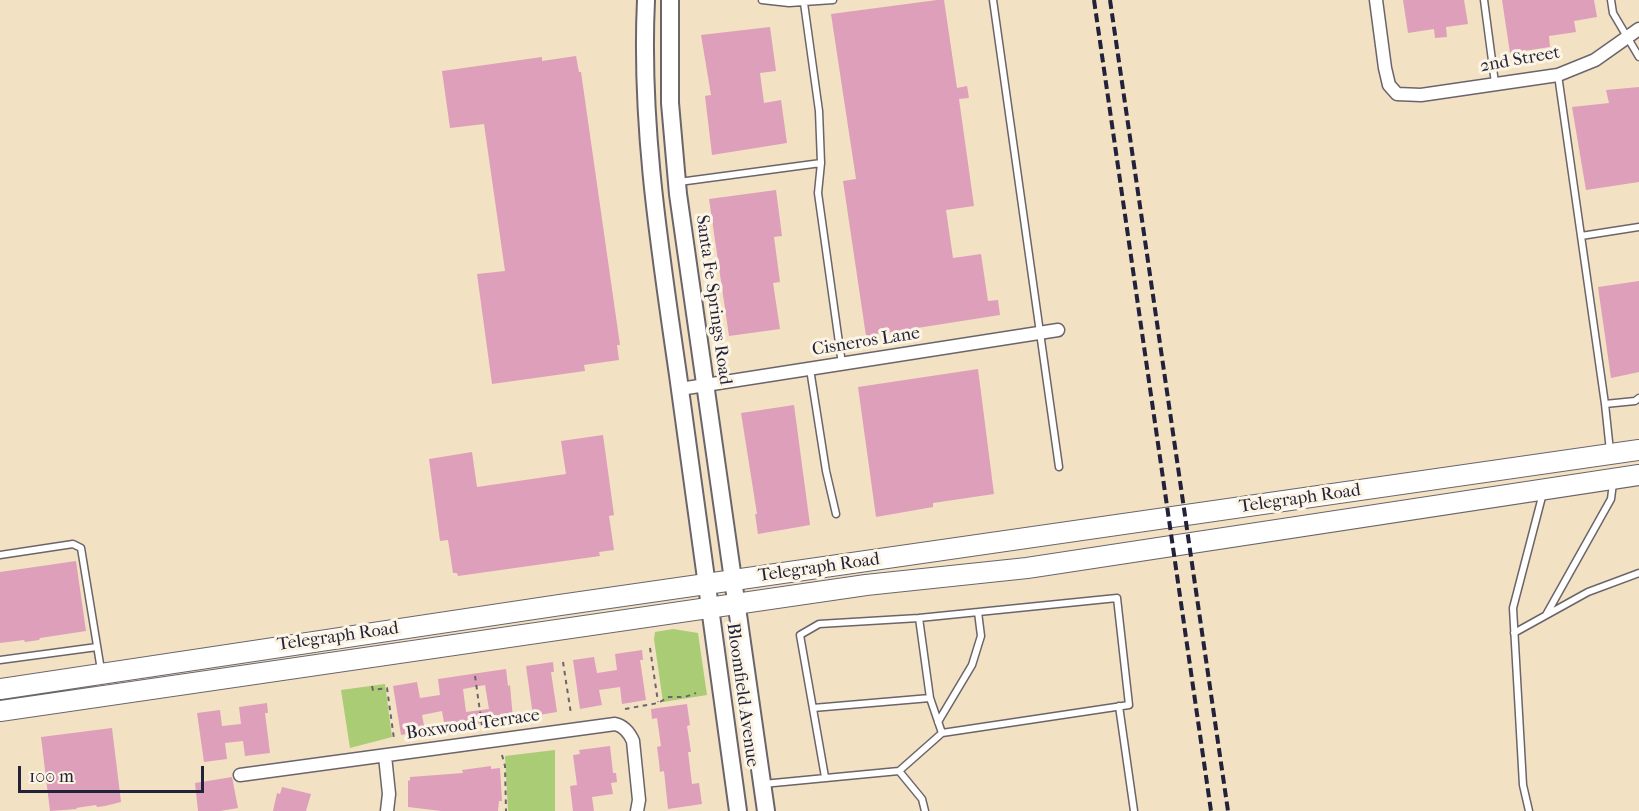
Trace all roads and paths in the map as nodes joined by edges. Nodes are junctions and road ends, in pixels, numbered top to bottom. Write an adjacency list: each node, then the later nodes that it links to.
1 (646, 0): 24 (main road)
2 (670, 0): 16 (main road, Santa Fe Springs Road)
3 (762, 0): 9 (lane)
4 (833, 0): 9 (lane)
5 (993, 0): 20 (lane)
6 (1376, 0): 14 (street, 2nd Street)
7 (1484, 0): 14 (lane)
8 (1611, 0): 11 (lane)
9 (804, 3): 15 (lane)
10 (1639, 29): 11 (street, 2nd Street)
11 (1627, 38): 12 (lane); 13 (street, 2nd Street)
12 (1639, 57)
13 (1558, 75): 14 (street, 2nd Street); 18 (lane)
14 (1495, 83)
15 (821, 163): 16 (lane); 21 (lane)
16 (677, 182): 23 (main road, Santa Fe Springs Road)
17 (1639, 227): 18 (lane)
18 (1581, 236): 26 (lane)
19 (1058, 330): 20 (street, Cisneros Lane)
20 (1040, 333): 21 (street, Cisneros Lane); 29 (lane)
21 (842, 364): 22 (street, Cisneros Lane)
22 (810, 369): 23 (street, Cisneros Lane); 33 (lane)
23 (706, 385): 24 (street, Cisneros Lane); 36 (main road, Santa Fe Springs Road)
24 (680, 389): 37 (main road)
25 (1639, 398): 26 (lane)
26 (1605, 404): 28 (lane)
27 (1639, 450): 28 (main road, Telegraph Road)
28 (1611, 454): 36 (main road, Telegraph Road)
29 (1059, 467)
30 (1639, 475): 31 (main road, Telegraph Road)
31 (1613, 479): 32 (main road, Telegraph Road); 41 (lane)
32 (1544, 489): 38 (main road, Telegraph Road); 43 (lane)
33 (836, 514)
34 (0, 555): 44 (lane)
35 (1639, 573): 41 (lane)
36 (733, 580): 37 (main road, Telegraph Road); 38 (main road, Santa Fe Springs Road)
37 (706, 584): 39 (main road, Bloomfield Avenue); 48 (main road, Telegraph Road)
38 (736, 604): 39 (main road, Telegraph Road); 69 (main road, Bloomfield Avenue)
39 (710, 608): 58 (main road, Telegraph Road); 74 (main road, Bloomfield Avenue)
40 (978, 612): 42 (lane); 55 (lane); 60 (lane)
41 (1546, 615): 43 (lane)
42 (920, 618): 53 (lane); 56 (lane)
43 (1514, 633): 70 (lane)
44 (97, 647): 46 (lane); 48 (lane)
45 (650, 648): 54 (path)
46 (0, 660)
47 (563, 662): 59 (path)
48 (101, 674): 51 (main road, Telegraph Road)
49 (475, 676): 61 (path)
50 (372, 686): 63 (path)
51 (0, 689)
52 (696, 693): 54 (path)
53 (930, 698): 56 (lane); 60 (lane)
54 (658, 703): 57 (path)
55 (1119, 706): 62 (lane); 77 (lane)
56 (813, 708): 68 (lane)
57 (625, 709)
58 (0, 711)
59 (571, 714)
60 (938, 722): 62 (lane)
61 (482, 726)
62 (942, 733): 66 (lane)
63 (394, 739)
64 (502, 755): 72 (path)
65 (385, 756): 67 (street, Boxwood Terrace); 71 (street); 73 (street, Boxwood Terrace)
66 (899, 771): 68 (lane); 76 (lane)
67 (240, 775)
68 (825, 777): 69 (lane)
69 (762, 784): 75 (main road, Bloomfield Avenue)
70 (1527, 810)
71 (387, 811)
72 (506, 811)
73 (637, 811)
74 (738, 811)
75 (766, 811)
76 (925, 811)
77 (1134, 811)

